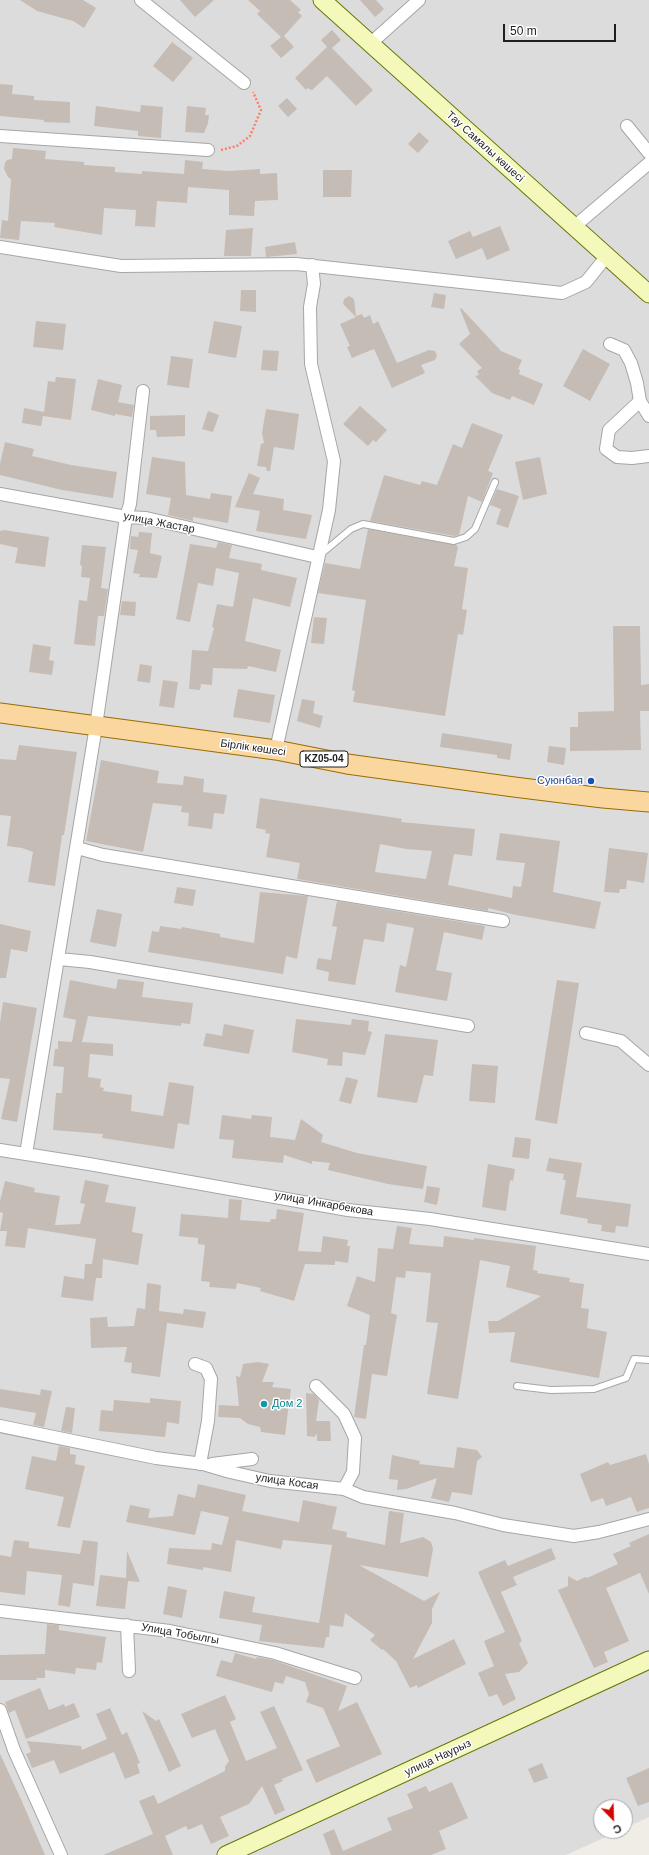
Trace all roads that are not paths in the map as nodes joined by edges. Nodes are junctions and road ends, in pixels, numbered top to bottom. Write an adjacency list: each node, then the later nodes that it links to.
1 (141, 0): 5 (street)
2 (322, 0): 4 (street, Тау Самалы көшесі)
3 (418, 0): 4 (street)
4 (371, 43): 11 (street, Тау Самалы көшесі)
5 (244, 83)
6 (627, 126): 9 (street)
7 (0, 136): 8 (street)
8 (208, 150)
9 (649, 153)
10 (649, 163): 11 (street)
11 (574, 226): 13 (street, Тау Самалы көшесі)
12 (0, 247): 14 (street)
13 (606, 257): 14 (street); 15 (street, Тау Самалы көшесі)
14 (312, 265): 24 (street)
15 (649, 294)
16 (610, 344): 18 (street)
17 (143, 391): 23 (street)
18 (640, 401): 19 (street); 20 (street)
19 (649, 416)
20 (649, 456)
21 (495, 482): 24 (lane)
22 (0, 494): 23 (street, улица Жастар)
23 (126, 517): 24 (street, улица Жастар); 26 (street)
24 (317, 557): 27 (street)
25 (0, 713): 26 (main road, Бірлік көшесі / KZ05-04)
26 (96, 726): 27 (main road, Бірлік көшесі / KZ05-04); 29 (street)
27 (276, 750): 28 (main road, Бірлік көшесі / KZ05-04)
28 (649, 802)
29 (77, 848): 30 (street); 31 (street)
30 (503, 921)
31 (59, 959): 32 (street); 36 (street)
32 (468, 1026)
33 (586, 1033): 34 (street)
34 (649, 1065)
35 (0, 1150): 36 (street, улица Инкарбекова)
36 (26, 1154): 37 (street, улица Инкарбекова)
37 (649, 1254)
38 (649, 1360): 41 (lane)
39 (195, 1364): 44 (street)
40 (316, 1386): 45 (street)
41 (517, 1386)
42 (0, 1426): 44 (street, улица Косая)
43 (252, 1459): 44 (street)
44 (203, 1464): 45 (street, улица Косая)
45 (344, 1490): 46 (street, улица Косая)
46 (649, 1519)
47 (0, 1611): 48 (street, Улица Тобылгы)
48 (127, 1625): 50 (street); 51 (street, Улица Тобылгы)
49 (649, 1660): 54 (street, улица Наурыз)
50 (129, 1671)
51 (355, 1678)
52 (0, 1710): 53 (street)
53 (61, 1855)
54 (226, 1855)

